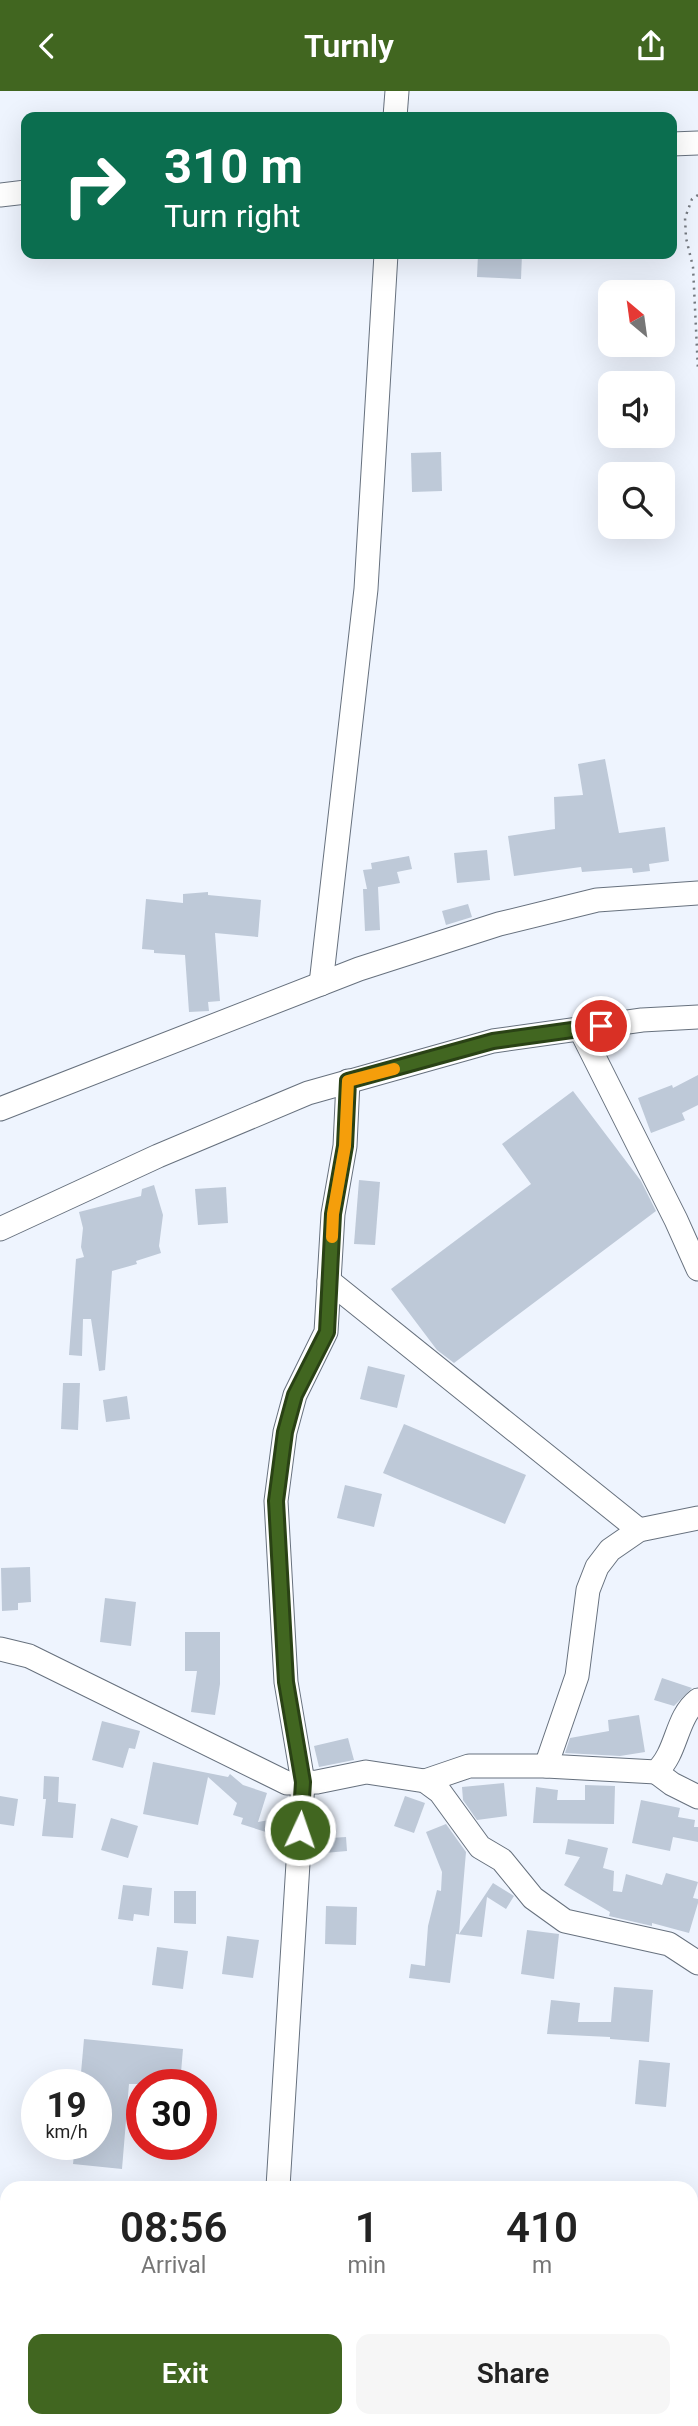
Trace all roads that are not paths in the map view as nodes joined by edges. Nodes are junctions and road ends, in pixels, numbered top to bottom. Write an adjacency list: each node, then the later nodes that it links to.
1 (397, 91): 2 (street)
2 (395, 112)
3 (698, 143): 4 (street)
4 (677, 144)
5 (21, 193): 6 (street)
6 (0, 195)
7 (386, 259): 9 (street)
8 (698, 893): 9 (street)
9 (321, 984): 13 (street)
10 (698, 1017): 11 (street)
11 (580, 1029): 12 (street); 15 (street)
12 (348, 1081): 14 (street); 16 (street)
13 (0, 1109)
14 (0, 1229)
15 (698, 1269)
16 (329, 1281): 18 (street); 24 (street)
17 (698, 1518): 18 (street)
18 (639, 1530): 21 (street)
19 (0, 1649): 24 (street)
20 (698, 1700): 22 (street)
21 (546, 1766): 22 (street); 23 (street)
22 (656, 1772): 25 (street)
23 (425, 1781): 24 (street); 26 (street)
24 (303, 1782): 27 (street)
25 (698, 1797)
26 (698, 1963)
27 (278, 2181)

